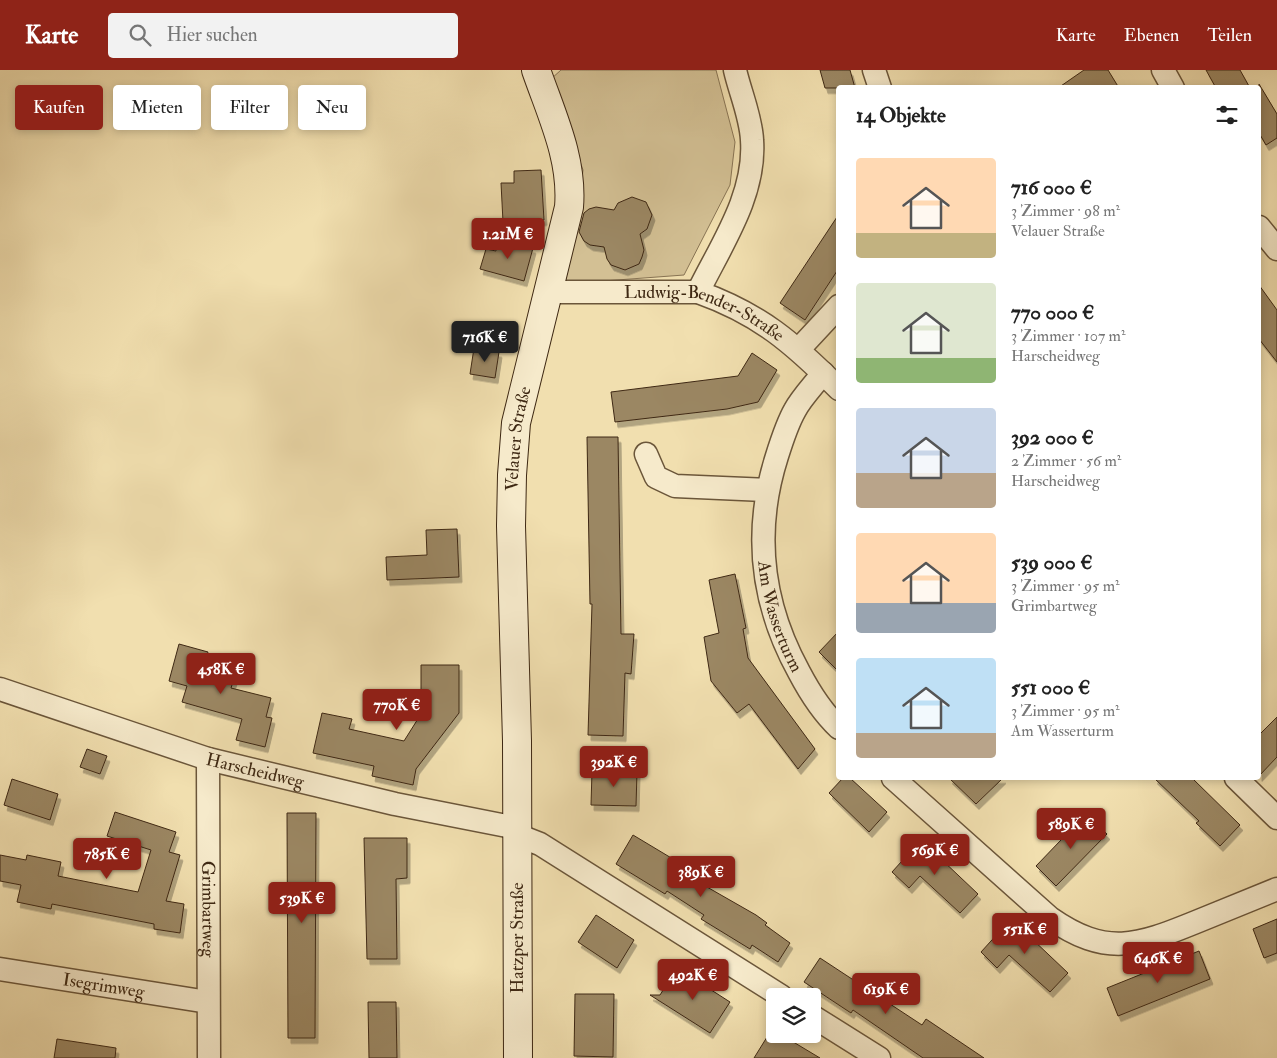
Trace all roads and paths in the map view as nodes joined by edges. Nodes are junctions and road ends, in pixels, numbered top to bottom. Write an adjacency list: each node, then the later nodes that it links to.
1 (536, 70): 9 (main road, Velauer Straße)
2 (735, 70): 10 (street)
3 (874, 70): 5 (street)
4 (1163, 70): 6 (street)
5 (879, 85)
6 (1171, 85)
7 (1261, 229): 8 (street)
8 (1277, 249)
9 (547, 292): 10 (street, Ludwig-Bender-Straße); 22 (main road, Velauer Straße)
10 (698, 292): 12 (street, Ludwig-Bender-Straße)
11 (836, 309): 12 (street)
12 (799, 349): 13 (street, Ludwig-Bender-Straße)
13 (831, 381): 15 (street, Am Wasserturm)
14 (646, 454): 15 (street)
15 (767, 490): 17 (street, Am Wasserturm)
16 (0, 689): 18 (street, Harscheidweg)
17 (836, 725)
18 (208, 759): 22 (street, Harscheidweg); 26 (street, Grimbartweg)
19 (895, 780): 23 (street)
20 (1238, 780): 21 (street)
21 (1277, 818)
22 (517, 827): 25 (street, Harscheidweg); 29 (main road, Hatzper Straße)
23 (1277, 889)
24 (0, 969): 26 (street, Isegrimweg)
25 (768, 988)
26 (208, 1002): 28 (street, Grimbartweg)
27 (821, 1022): 30 (street)
28 (209, 1058)
29 (518, 1058)
30 (879, 1058)

